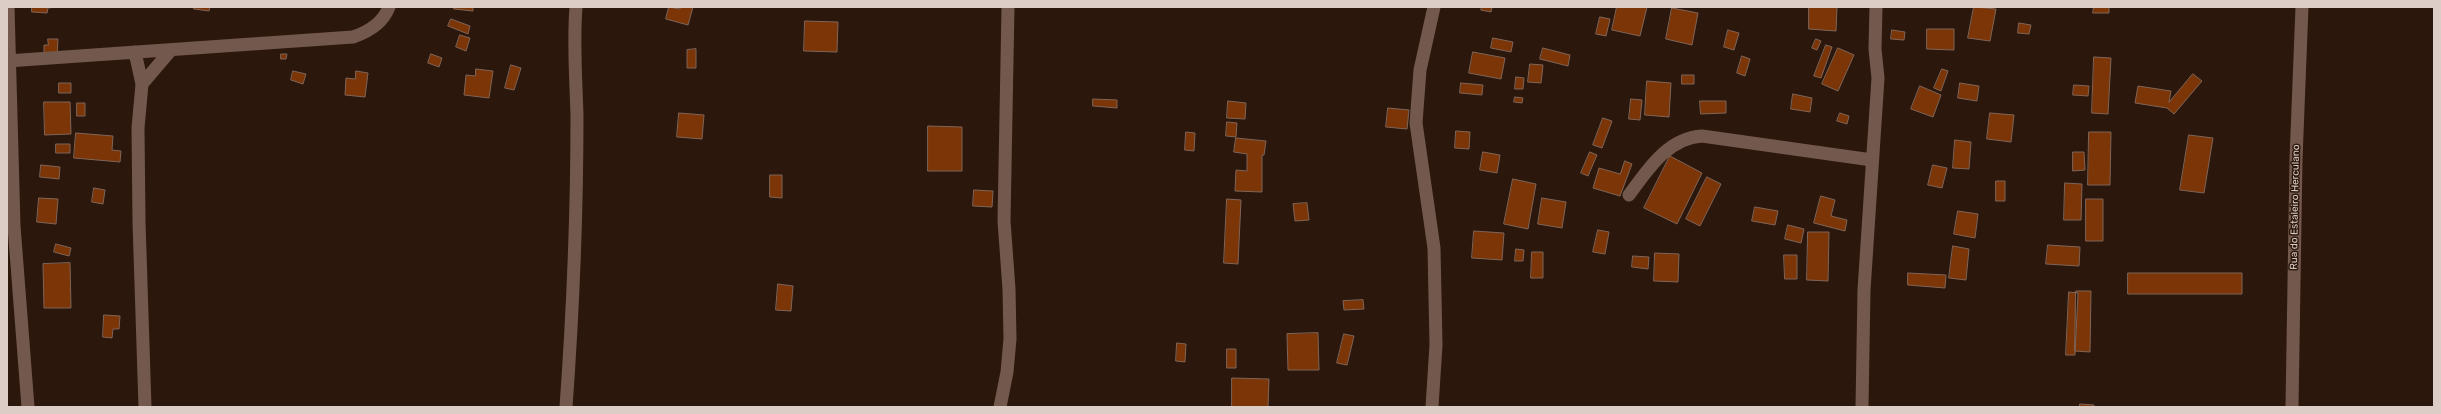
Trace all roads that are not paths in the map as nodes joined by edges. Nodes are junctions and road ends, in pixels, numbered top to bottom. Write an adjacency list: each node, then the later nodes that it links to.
1 (8, 7): 10 (street)
2 (388, 7): 8 (street)
3 (576, 7): 16 (street)
4 (1008, 7): 17 (street)
5 (1434, 7): 18 (street)
6 (1876, 7): 12 (street)
7 (2302, 7): 20 (street, Rua do Estaleiro Herculano)
8 (171, 50): 9 (street); 11 (street)
9 (135, 52): 10 (street); 11 (street)
10 (9, 60): 14 (street)
11 (142, 84): 15 (street)
12 (1872, 160): 13 (street); 19 (street)
13 (1629, 195)
14 (28, 407)
15 (145, 407)
16 (566, 407)
17 (1000, 407)
18 (1432, 407)
19 (1862, 407)
20 (2292, 407)

